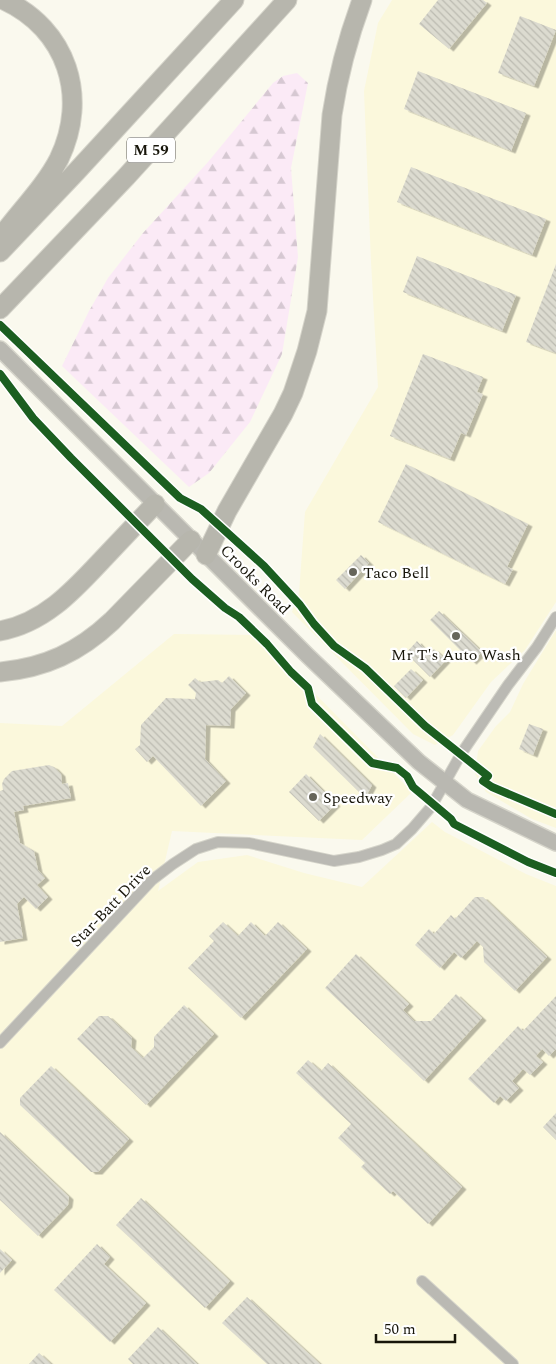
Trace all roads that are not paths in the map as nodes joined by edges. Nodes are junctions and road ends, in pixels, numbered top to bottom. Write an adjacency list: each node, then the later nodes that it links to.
1 (4, 0): 5 (highway)
2 (234, 0): 6 (highway, M 59)
3 (287, 0): 7 (highway, M 59)
4 (362, 0): 11 (highway)
5 (0, 237)
6 (0, 252)
7 (4, 306)
8 (4, 353): 9 (main road, Crooks Road)
9 (155, 504): 10 (main road, Crooks Road); 13 (highway)
10 (191, 540): 11 (main road, Crooks Road); 14 (highway)
11 (206, 555): 15 (main road, Crooks Road)
12 (556, 616): 15 (street, Star-Batt Drive)
13 (0, 632)
14 (0, 672)
15 (445, 781): 16 (main road, Crooks Road); 17 (street, Star-Batt Drive)
16 (556, 842)
17 (0, 1043)
18 (422, 1281): 19 (street)
19 (513, 1364)

